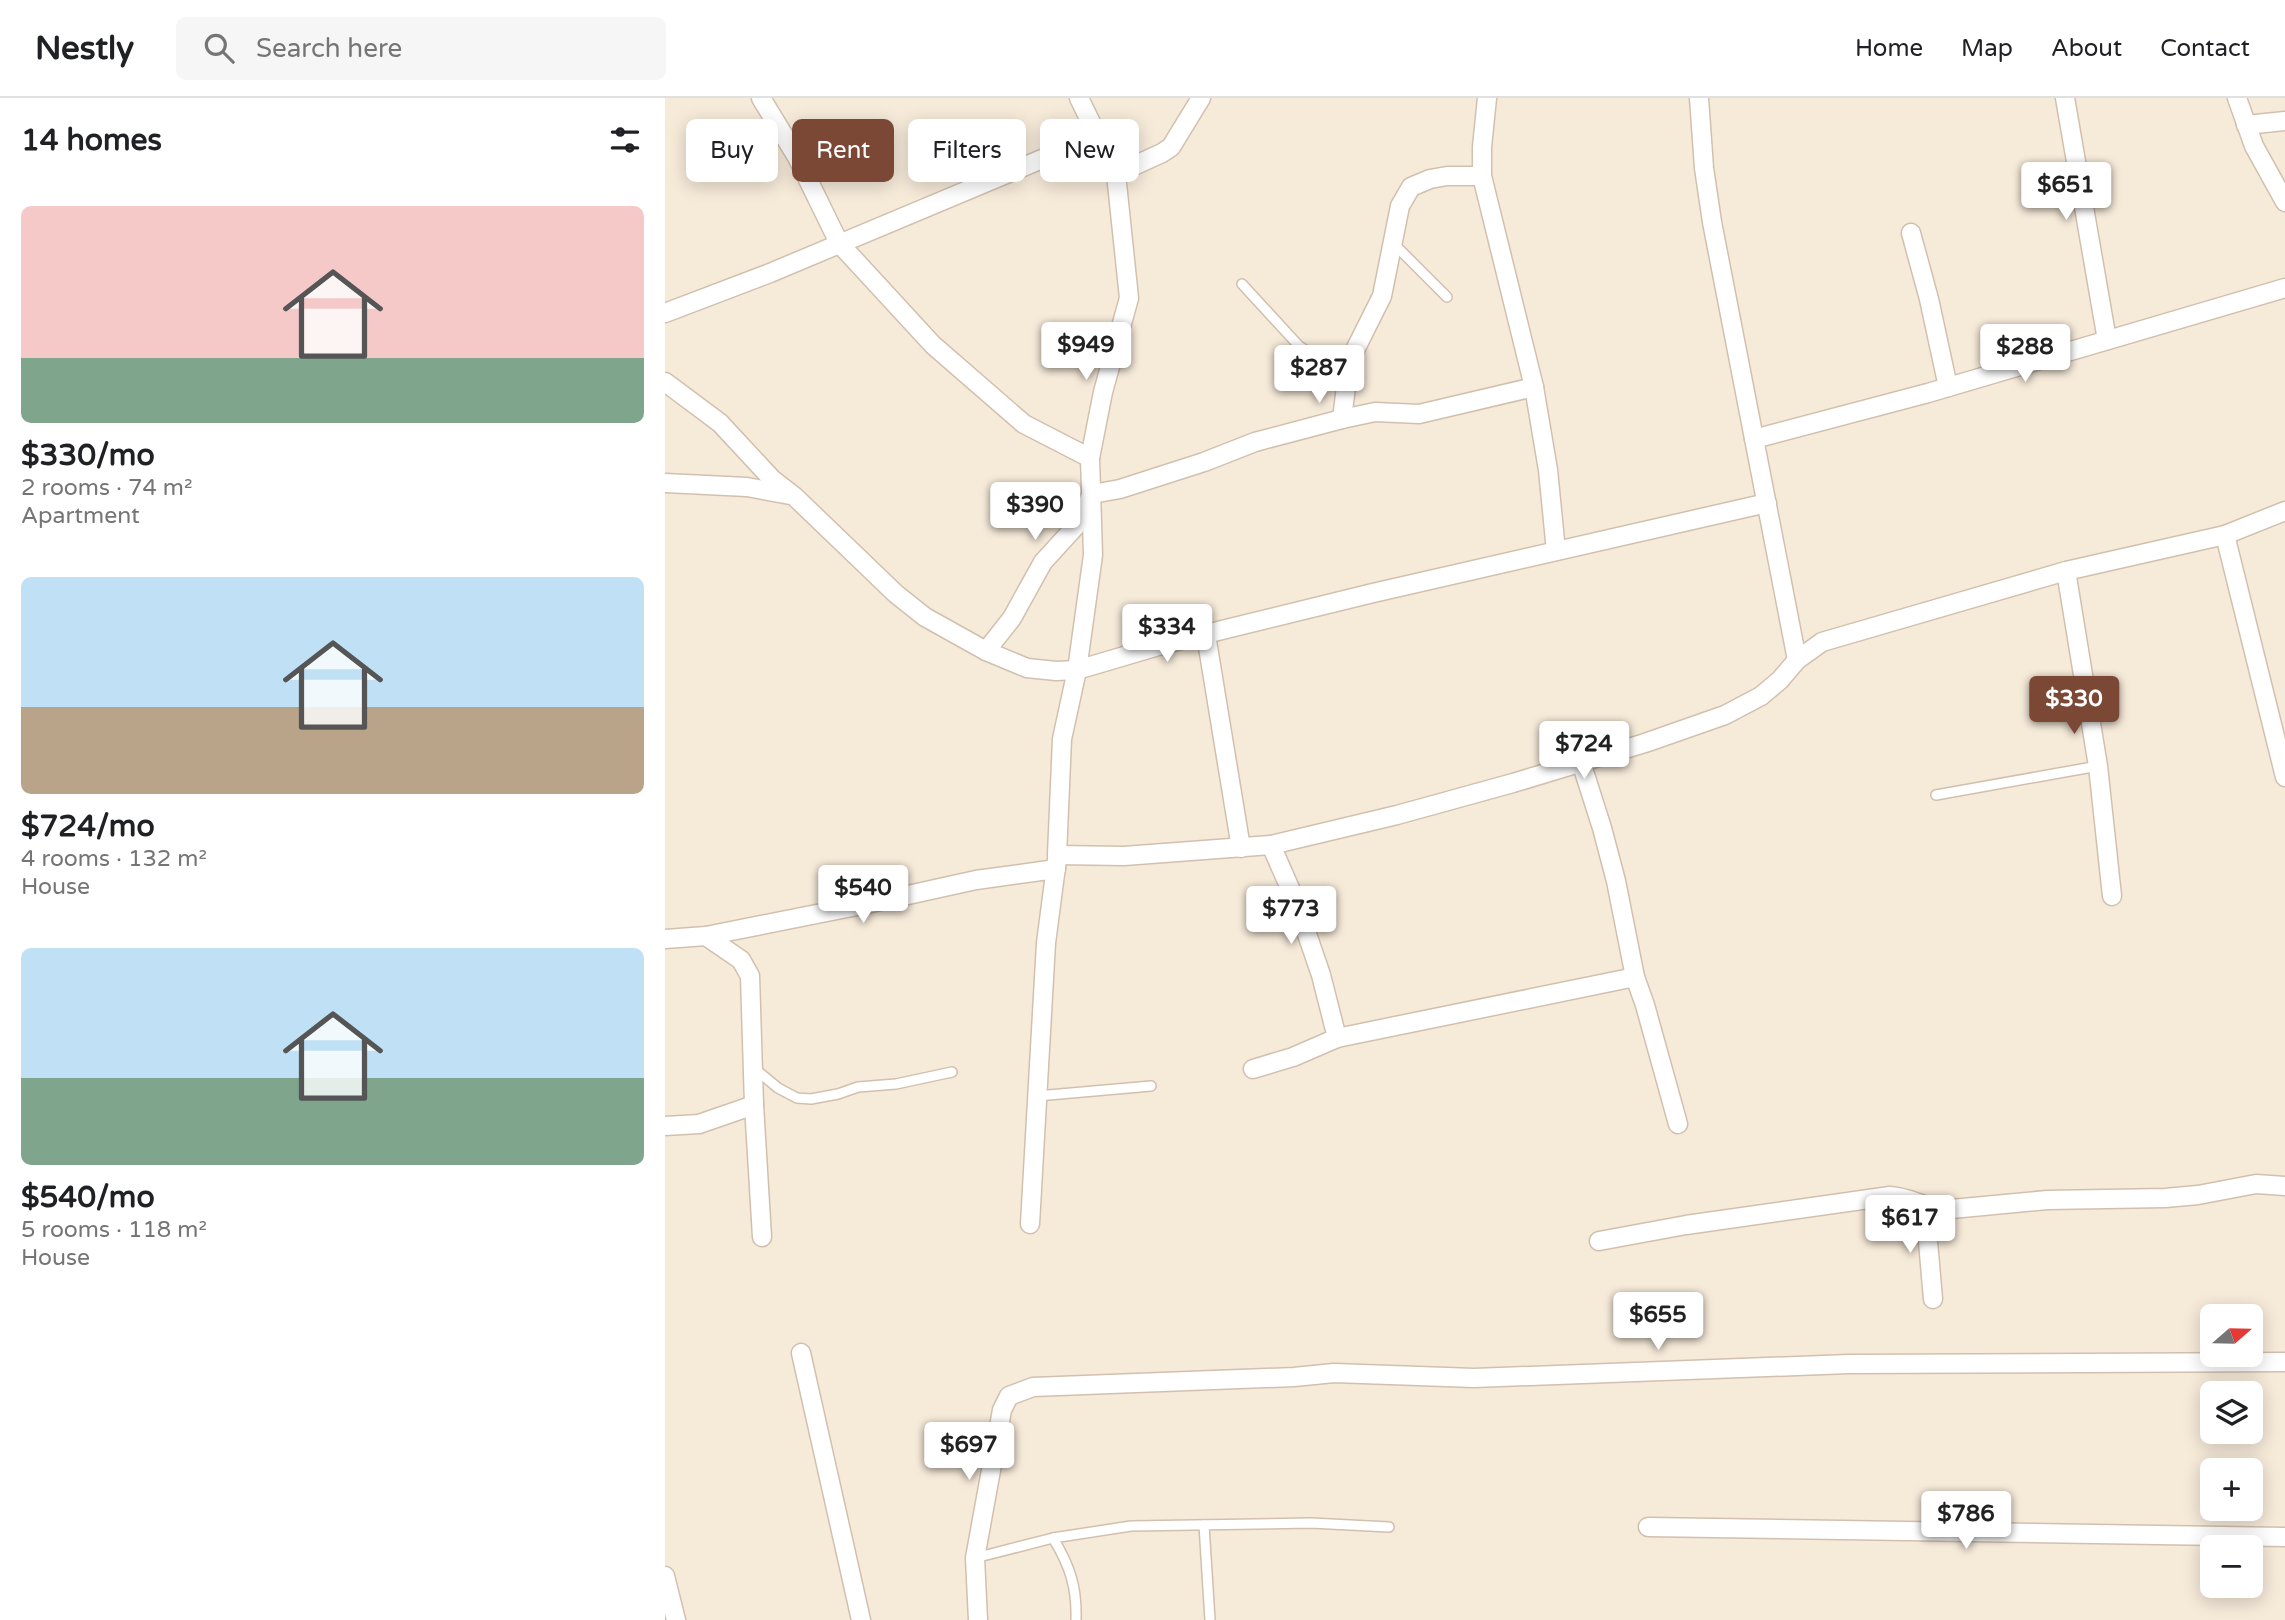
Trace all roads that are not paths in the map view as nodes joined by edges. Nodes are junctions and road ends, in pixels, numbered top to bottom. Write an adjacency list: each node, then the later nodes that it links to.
1 (761, 98): 18 (street)
2 (1079, 98): 8 (street)
3 (1201, 98): 12 (street)
4 (1487, 98): 13 (street)
5 (1699, 98): 29 (street)
6 (2065, 98): 23 (street)
7 (2237, 98): 10 (street)
8 (1089, 119)
9 (2285, 121): 10 (street)
10 (2246, 125): 15 (street)
11 (1040, 160): 18 (street)
12 (1139, 164)
13 (1482, 176): 17 (street); 26 (street)
14 (1117, 182): 30 (street)
15 (2285, 202)
16 (1911, 233): 27 (street)
17 (1392, 242): 21 (lane); 24 (street)
18 (839, 243): 22 (street); 30 (street)
19 (1243, 284): 24 (lane)
20 (2285, 288): 23 (street)
21 (1447, 297)
22 (665, 313)
23 (2107, 340): 27 (street)
24 (1349, 362): 28 (street)
25 (665, 382): 33 (street)
26 (1534, 387): 28 (street); 37 (street)
27 (1948, 387): 29 (street)
28 (1342, 419): 32 (street)
29 (1754, 439): 34 (street)
30 (1090, 458): 32 (street)
31 (665, 483): 33 (street)
32 (1092, 494): 40 (street); 42 (street)
33 (794, 496): 40 (street)
34 (1767, 503): 37 (street); 41 (street)
35 (2285, 511): 36 (street)
36 (2225, 535): 38 (street); 45 (street)
37 (1556, 551): 39 (street)
38 (2066, 571): 41 (street); 44 (street)
39 (1206, 635): 42 (street); 48 (street)
40 (986, 652): 42 (street)
41 (1797, 660): 43 (street)
42 (1077, 670): 49 (street)
43 (1581, 762): 47 (street); 55 (street)
44 (2098, 766): 46 (lane); 50 (street)
45 (2285, 777)
46 (1936, 795)
47 (1271, 845): 48 (street); 56 (street)
48 (1241, 848): 49 (street)
49 (1056, 862): 51 (street); 61 (street)
50 (2112, 896)
51 (747, 928): 52 (street); 54 (street)
52 (706, 936): 53 (street); 54 (street)
53 (665, 939)
54 (741, 960): 57 (street)
55 (1635, 977): 56 (street); 63 (street)
56 (1337, 1038): 58 (street)
57 (753, 1068): 59 (lane); 62 (street)
58 (1253, 1069)
59 (952, 1072)
60 (1151, 1086): 61 (lane)
61 (1035, 1096): 67 (street)
62 (754, 1105): 64 (street); 68 (street)
63 (1678, 1124)
64 (665, 1126)
65 (2285, 1186): 66 (street)
66 (1925, 1207): 69 (street); 70 (street)
67 (1030, 1224)
68 (762, 1237)
69 (1599, 1241)
70 (1933, 1300)
71 (801, 1353): 81 (street)
72 (2285, 1362): 78 (street)
73 (1203, 1525): 74 (lane); 77 (lane); 84 (lane)
74 (1389, 1527)
75 (1648, 1527): 76 (street)
76 (2285, 1537)
77 (1053, 1538): 78 (lane); 83 (lane)
78 (975, 1558): 82 (street)
79 (665, 1576): 80 (street)
80 (676, 1620)
81 (861, 1620)
82 (978, 1620)
83 (1076, 1620)
84 (1210, 1620)

